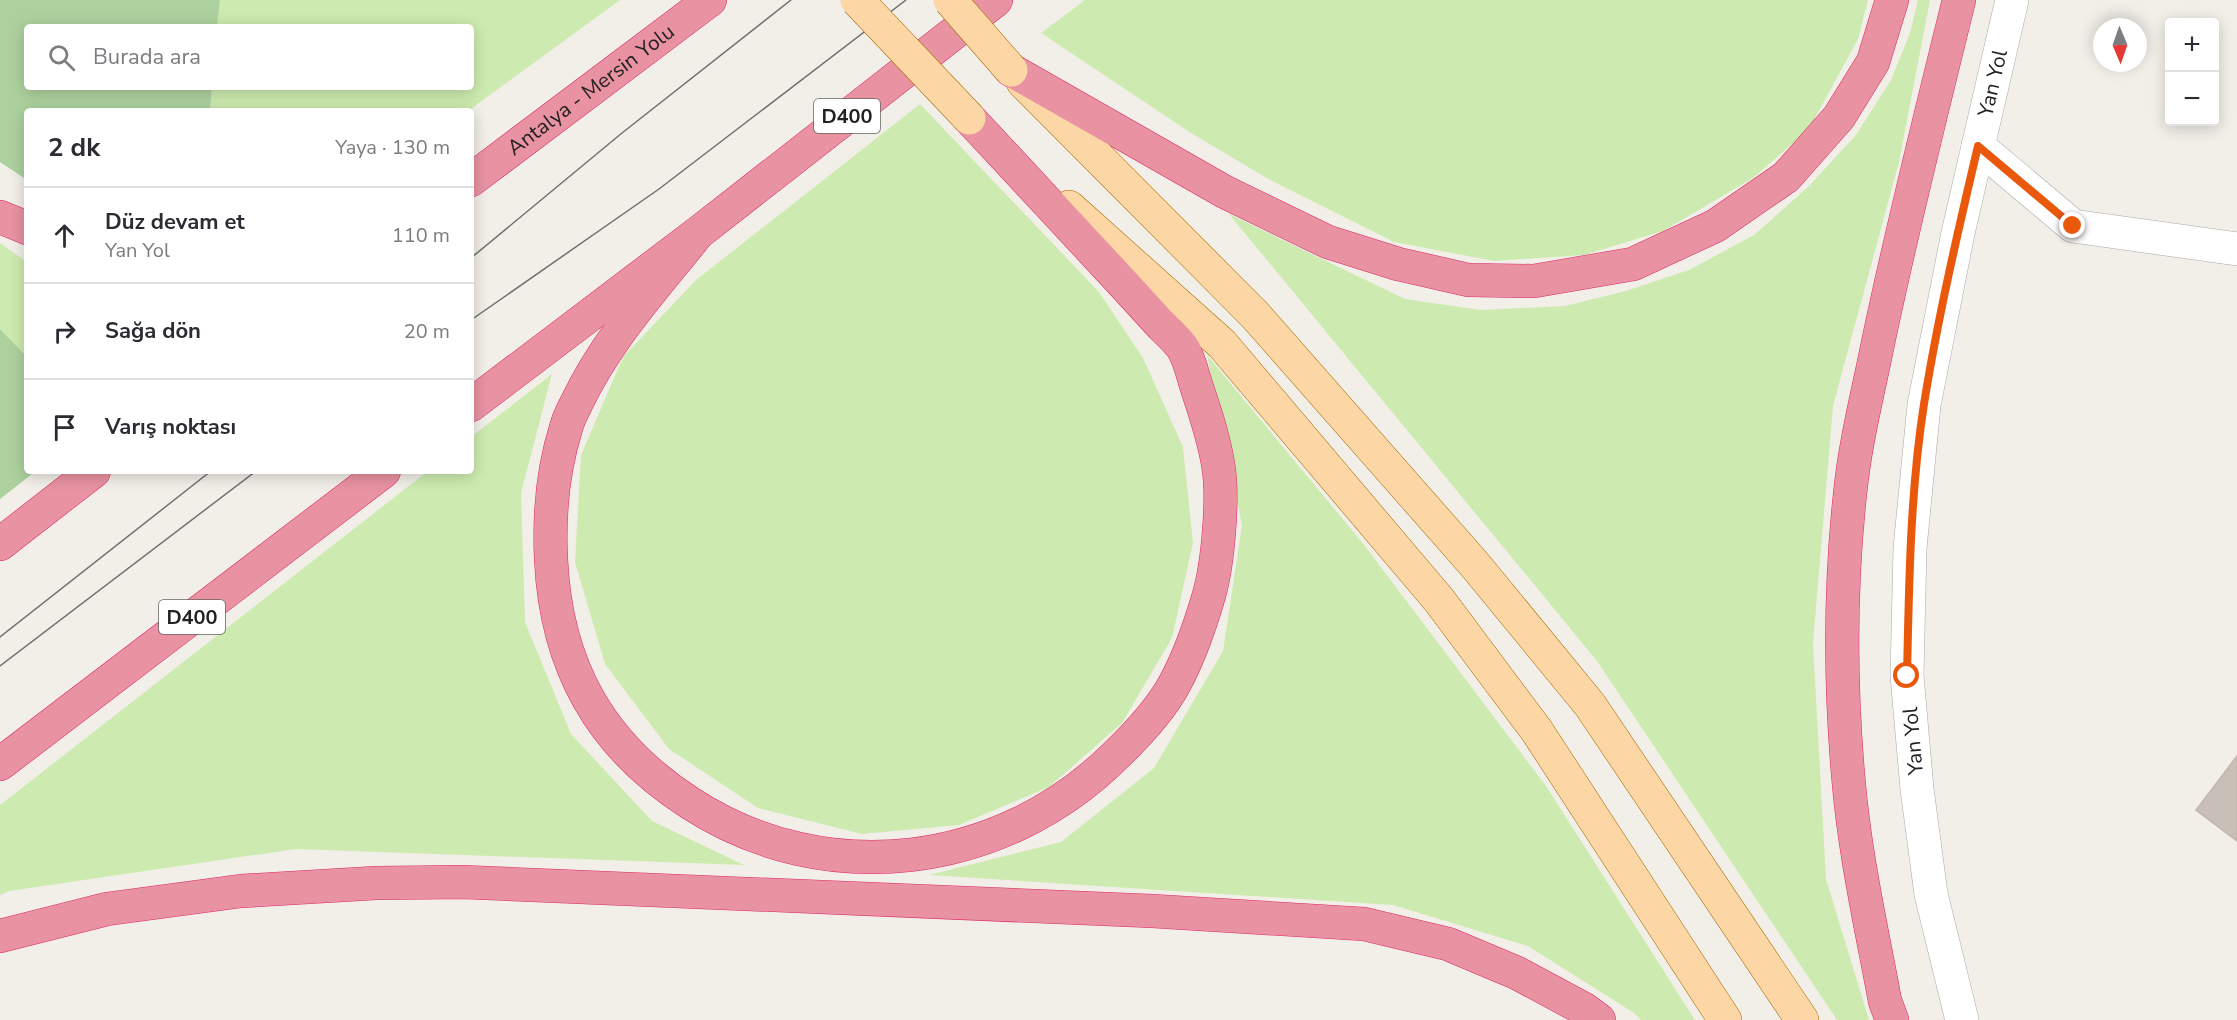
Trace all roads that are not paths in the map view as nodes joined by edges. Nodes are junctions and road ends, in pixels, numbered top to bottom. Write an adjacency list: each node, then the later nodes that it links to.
1 (710, 0): 11 (highway, Antalya - Mersin Yolu)
2 (857, 0): 9 (main road, bridge)
3 (950, 0): 8 (main road, bridge)
4 (996, 0): 14 (highway, D400)
5 (1892, 0): 8 (highway)
6 (1959, 0): 25 (highway)
7 (2012, 0): 10 (street, Yan Yol)
8 (1011, 70): 24 (main road)
9 (969, 118): 14 (highway); 23 (main road)
10 (1978, 146): 15 (street); 26 (street, Yan Yol)
11 (474, 178)
12 (0, 217): 13 (highway)
13 (24, 227)
14 (698, 233): 16 (highway, D400)
15 (2237, 249)
16 (474, 403)
17 (90, 474): 19 (highway)
18 (380, 474): 20 (highway, D400)
19 (0, 544)
20 (0, 764)
21 (0, 936): 22 (highway)
22 (1599, 1020)
23 (1725, 1020)
24 (1802, 1020)
25 (1892, 1020)
26 (1962, 1020)

